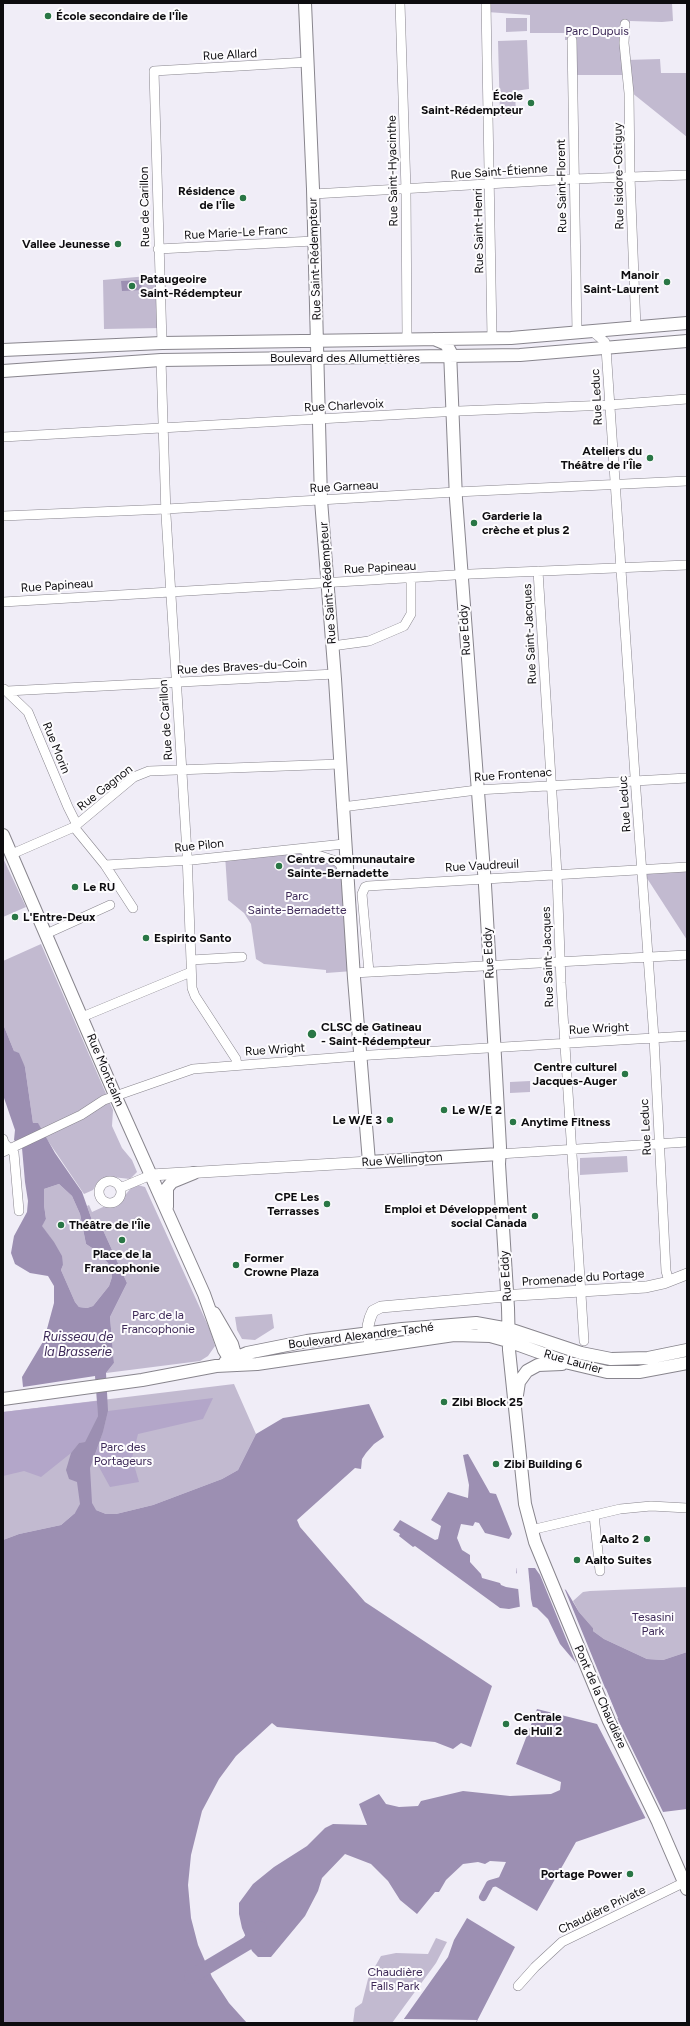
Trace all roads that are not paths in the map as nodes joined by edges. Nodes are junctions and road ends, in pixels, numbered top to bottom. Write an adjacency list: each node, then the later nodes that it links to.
1 (305, 3): 6 (main road, Rue Saint-Rédempteur)
2 (400, 3): 12 (street, Rue Saint-Hyacinthe)
3 (486, 3): 11 (street, Rue Saint-Henri)
4 (625, 24): 9 (street, Rue Isidore-Ostiguy)
5 (572, 40): 10 (street, Rue Saint-Florent)
6 (308, 62): 7 (street, Rue Allard); 13 (main road, Rue Saint-Rédempteur)
7 (154, 71): 15 (street, Rue de Carillon)
8 (687, 175): 9 (street, Rue Saint-Étienne)
9 (630, 176): 10 (street, Rue Saint-Étienne); 17 (street, Rue Isidore-Ostiguy)
10 (574, 179): 11 (street, Rue Saint-Étienne); 19 (street, Rue Saint-Florent)
11 (490, 184): 12 (street, Rue Saint-Étienne); 20 (street, Rue Saint-Henri)
12 (406, 190): 13 (street, Rue Saint-Étienne); 21 (street, Rue Saint-Hyacinthe)
13 (313, 194): 14 (main road, Rue Saint-Rédempteur)
14 (314, 240): 15 (street, Rue Marie-Le Franc); 23 (main road, Rue Saint-Rédempteur)
15 (158, 248): 25 (street, Rue de Carillon)
16 (687, 323): 17 (main road, Boulevard des Allumettières)
17 (636, 328): 18 (main road, Boulevard des Allumettières)
18 (592, 331): 19 (main road, Boulevard des Allumettières); 26 (street)
19 (577, 333): 20 (main road, Boulevard des Allumettières)
20 (492, 338): 22 (main road, Boulevard des Allumettières)
21 (407, 339): 22 (main road, Boulevard des Allumettières); 23 (main road, Boulevard des Allumettières)
22 (434, 339): 29 (main road)
23 (317, 340): 25 (main road, Boulevard des Allumettières); 28 (main road, Rue Saint-Rédempteur)
24 (687, 341): 26 (main road, Boulevard des Allumettières)
25 (162, 342): 27 (main road, Boulevard des Allumettières)
26 (606, 348): 29 (main road, Boulevard des Allumettières); 33 (street, Rue Leduc)
27 (3, 350)
28 (318, 357): 29 (main road, Boulevard des Allumettières); 30 (main road, Boulevard des Allumettières); 35 (main road, Rue Saint-Rédempteur)
29 (450, 357): 34 (main road, Rue Eddy)
30 (161, 360): 31 (main road, Boulevard des Allumettières); 36 (street, Rue de Carillon)
31 (3, 371)
32 (687, 399): 33 (street, Rue Charlevoix)
33 (609, 405): 34 (street, Rue Charlevoix); 39 (street, Rue Leduc)
34 (453, 412): 35 (street, Rue Charlevoix); 40 (main road, Rue Eddy)
35 (319, 420): 36 (street, Rue Charlevoix); 41 (main road, Rue Saint-Rédempteur)
36 (164, 428): 37 (street, Rue Charlevoix); 42 (street, Rue de Carillon)
37 (3, 437)
38 (687, 481): 39 (street, Rue Garneau)
39 (615, 485): 40 (street, Rue Garneau); 45 (street, Rue Leduc)
40 (456, 492): 41 (street, Rue Garneau); 47 (main road, Rue Eddy)
41 (321, 500): 42 (street, Rue Garneau); 49 (main road, Rue Saint-Rédempteur)
42 (166, 509): 43 (street, Rue Garneau); 50 (street, Rue de Carillon)
43 (3, 516)
44 (687, 565): 45 (street, Rue Papineau)
45 (620, 568): 46 (street, Rue Papineau); 59 (street, Rue Leduc)
46 (538, 571): 47 (street, Rue Papineau); 60 (street, Rue Saint-Jacques)
47 (461, 575): 48 (street, Rue Papineau); 61 (main road, Rue Eddy)
48 (410, 578): 49 (street, Rue Papineau); 52 (street)
49 (328, 582): 50 (street, Rue Papineau); 52 (main road, Rue Saint-Rédempteur)
50 (170, 592): 51 (street, Rue Papineau); 54 (street, Rue de Carillon)
51 (3, 602)
52 (332, 646): 53 (main road, Rue Saint-Rédempteur)
53 (335, 674): 54 (street, Rue des Braves-du-Coin); 56 (main road, Rue Saint-Rédempteur)
54 (175, 683): 55 (street, Rue des Braves-du-Coin); 57 (street, Rue de Carillon)
55 (5, 690): 63 (street, Rue Morin)
56 (340, 764): 57 (street, Rue Gagnon); 62 (main road, Rue Saint-Rédempteur)
57 (182, 769): 63 (street, Rue Gagnon); 68 (street, Rue de Carillon)
58 (687, 778): 59 (street, Rue Frontenac)
59 (635, 780): 60 (street, Rue Frontenac); 71 (street, Rue Leduc)
60 (551, 784): 61 (street, Rue Frontenac); 72 (street, Rue Saint-Jacques)
61 (477, 790): 62 (street, Rue Frontenac); 73 (main road, Rue Eddy)
62 (342, 807): 65 (main road, Rue Saint-Rédempteur)
63 (76, 826): 67 (street, Rue Gagnon); 69 (street, Rue Morin)
64 (3, 835): 67 (main road, Rue Montcalm)
65 (344, 844): 66 (street, Rue Pilon); 74 (main road, Rue Saint-Rédempteur)
66 (296, 849): 68 (street, Rue Pilon); 74 (street, Rue Pilon)
67 (12, 854): 77 (main road, Rue Montcalm)
68 (187, 860): 69 (street, Rue Pilon); 81 (street, Rue de Carillon)
69 (105, 865): 76 (street, Rue Morin)
70 (687, 867): 71 (street, Rue Vaudreuil)
71 (641, 869): 72 (street, Rue Vaudreuil); 80 (street, Rue Leduc)
72 (557, 874): 73 (street, Rue Vaudreuil); 82 (street, Rue Saint-Jacques)
73 (484, 878): 83 (main road, Rue Eddy); 85 (street, Rue Vaudreuil)
74 (347, 883): 86 (main road, Rue Saint-Rédempteur)
75 (110, 905): 77 (street)
76 (133, 908)
77 (46, 934): 87 (main road, Rue Montcalm)
78 (687, 955): 80 (street)
79 (242, 957): 81 (street)
80 (648, 957): 82 (street); 89 (street, Rue Leduc)
81 (191, 960): 84 (street, Rue de Carillon)
82 (560, 961): 83 (street); 90 (street, Rue Saint-Jacques)
83 (490, 964): 85 (street); 91 (main road, Rue Eddy)
84 (191, 972): 87 (street); 93 (street, Rue de Carillon)
85 (369, 972): 86 (street)
86 (353, 973): 92 (main road, Rue Saint-Rédempteur)
87 (82, 1017): 94 (main road, Rue Montcalm)
88 (687, 1036): 89 (street, Rue Wright)
89 (654, 1038): 90 (street, Rue Wright); 97 (street, Rue Leduc)
90 (564, 1043): 91 (street, Rue Wright); 99 (street, Rue Saint-Jacques)
91 (495, 1047): 92 (street, Rue Wright); 100 (main road, Rue Eddy)
92 (361, 1056): 93 (street, Rue Wright); 101 (main road, Rue Saint-Rédempteur)
93 (237, 1065): 94 (street, Rue Wright)
94 (115, 1095): 98 (street, Rue Wright); 103 (main road, Rue Montcalm)
95 (3, 1139): 98 (street)
96 (687, 1142): 97 (street, Rue Wellington)
97 (659, 1144): 99 (street, Rue Wellington); 108 (street, Rue Leduc)
98 (10, 1149): 105 (street)
99 (571, 1149): 100 (street, Rue Wellington); 109 (street, Rue Saint-Jacques)
100 (499, 1154): 101 (main road, Rue Wellington); 110 (main road, Rue Eddy)
101 (369, 1162): 102 (street, Rue Wellington)
102 (194, 1173): 103 (street, Rue Wellington); 106 (main road)
103 (151, 1175): 104 (street, Rue Wellington); 106 (main road, Rue Montcalm)
104 (120, 1188)
105 (18, 1211)
106 (168, 1212): 116 (main road, Rue Montcalm)
107 (687, 1274): 108 (street, Promenade du Portage)
108 (670, 1281): 109 (street, Promenade du Portage)
109 (581, 1290): 110 (street, Promenade du Portage); 113 (street, Rue Saint-Jacques)
110 (508, 1297): 111 (street, Promenade du Portage); 112 (main road, Rue Eddy)
111 (369, 1333): 112 (main road, Boulevard Alexandre-Taché); 114 (street, Promenade du Portage); 116 (main road, Boulevard Alexandre-Taché)
112 (508, 1335): 114 (main road, Boulevard Alexandre-Taché); 115 (main road, Rue Laurier); 118 (main road, Rue Laurier); 120 (main road, Rue Eddy)
113 (584, 1341)
114 (370, 1346): 116 (main road, Boulevard Alexandre-Taché)
115 (687, 1350)
116 (234, 1362): 119 (main road, Boulevard Alexandre-Taché)
117 (687, 1362): 118 (main road, Rue Laurier)
118 (569, 1364): 120 (main road)
119 (3, 1400)
120 (515, 1408): 123 (main road, Rue Eddy)
121 (687, 1508): 122 (street)
122 (594, 1515): 123 (street); 124 (street)
123 (531, 1530): 125 (main road, Rue Eddy)
124 (600, 1571)
125 (547, 1572): 126 (main road, Pont de la Chaudière)
126 (686, 1884): 127 (street, Chaudière Private)
127 (518, 1986)

